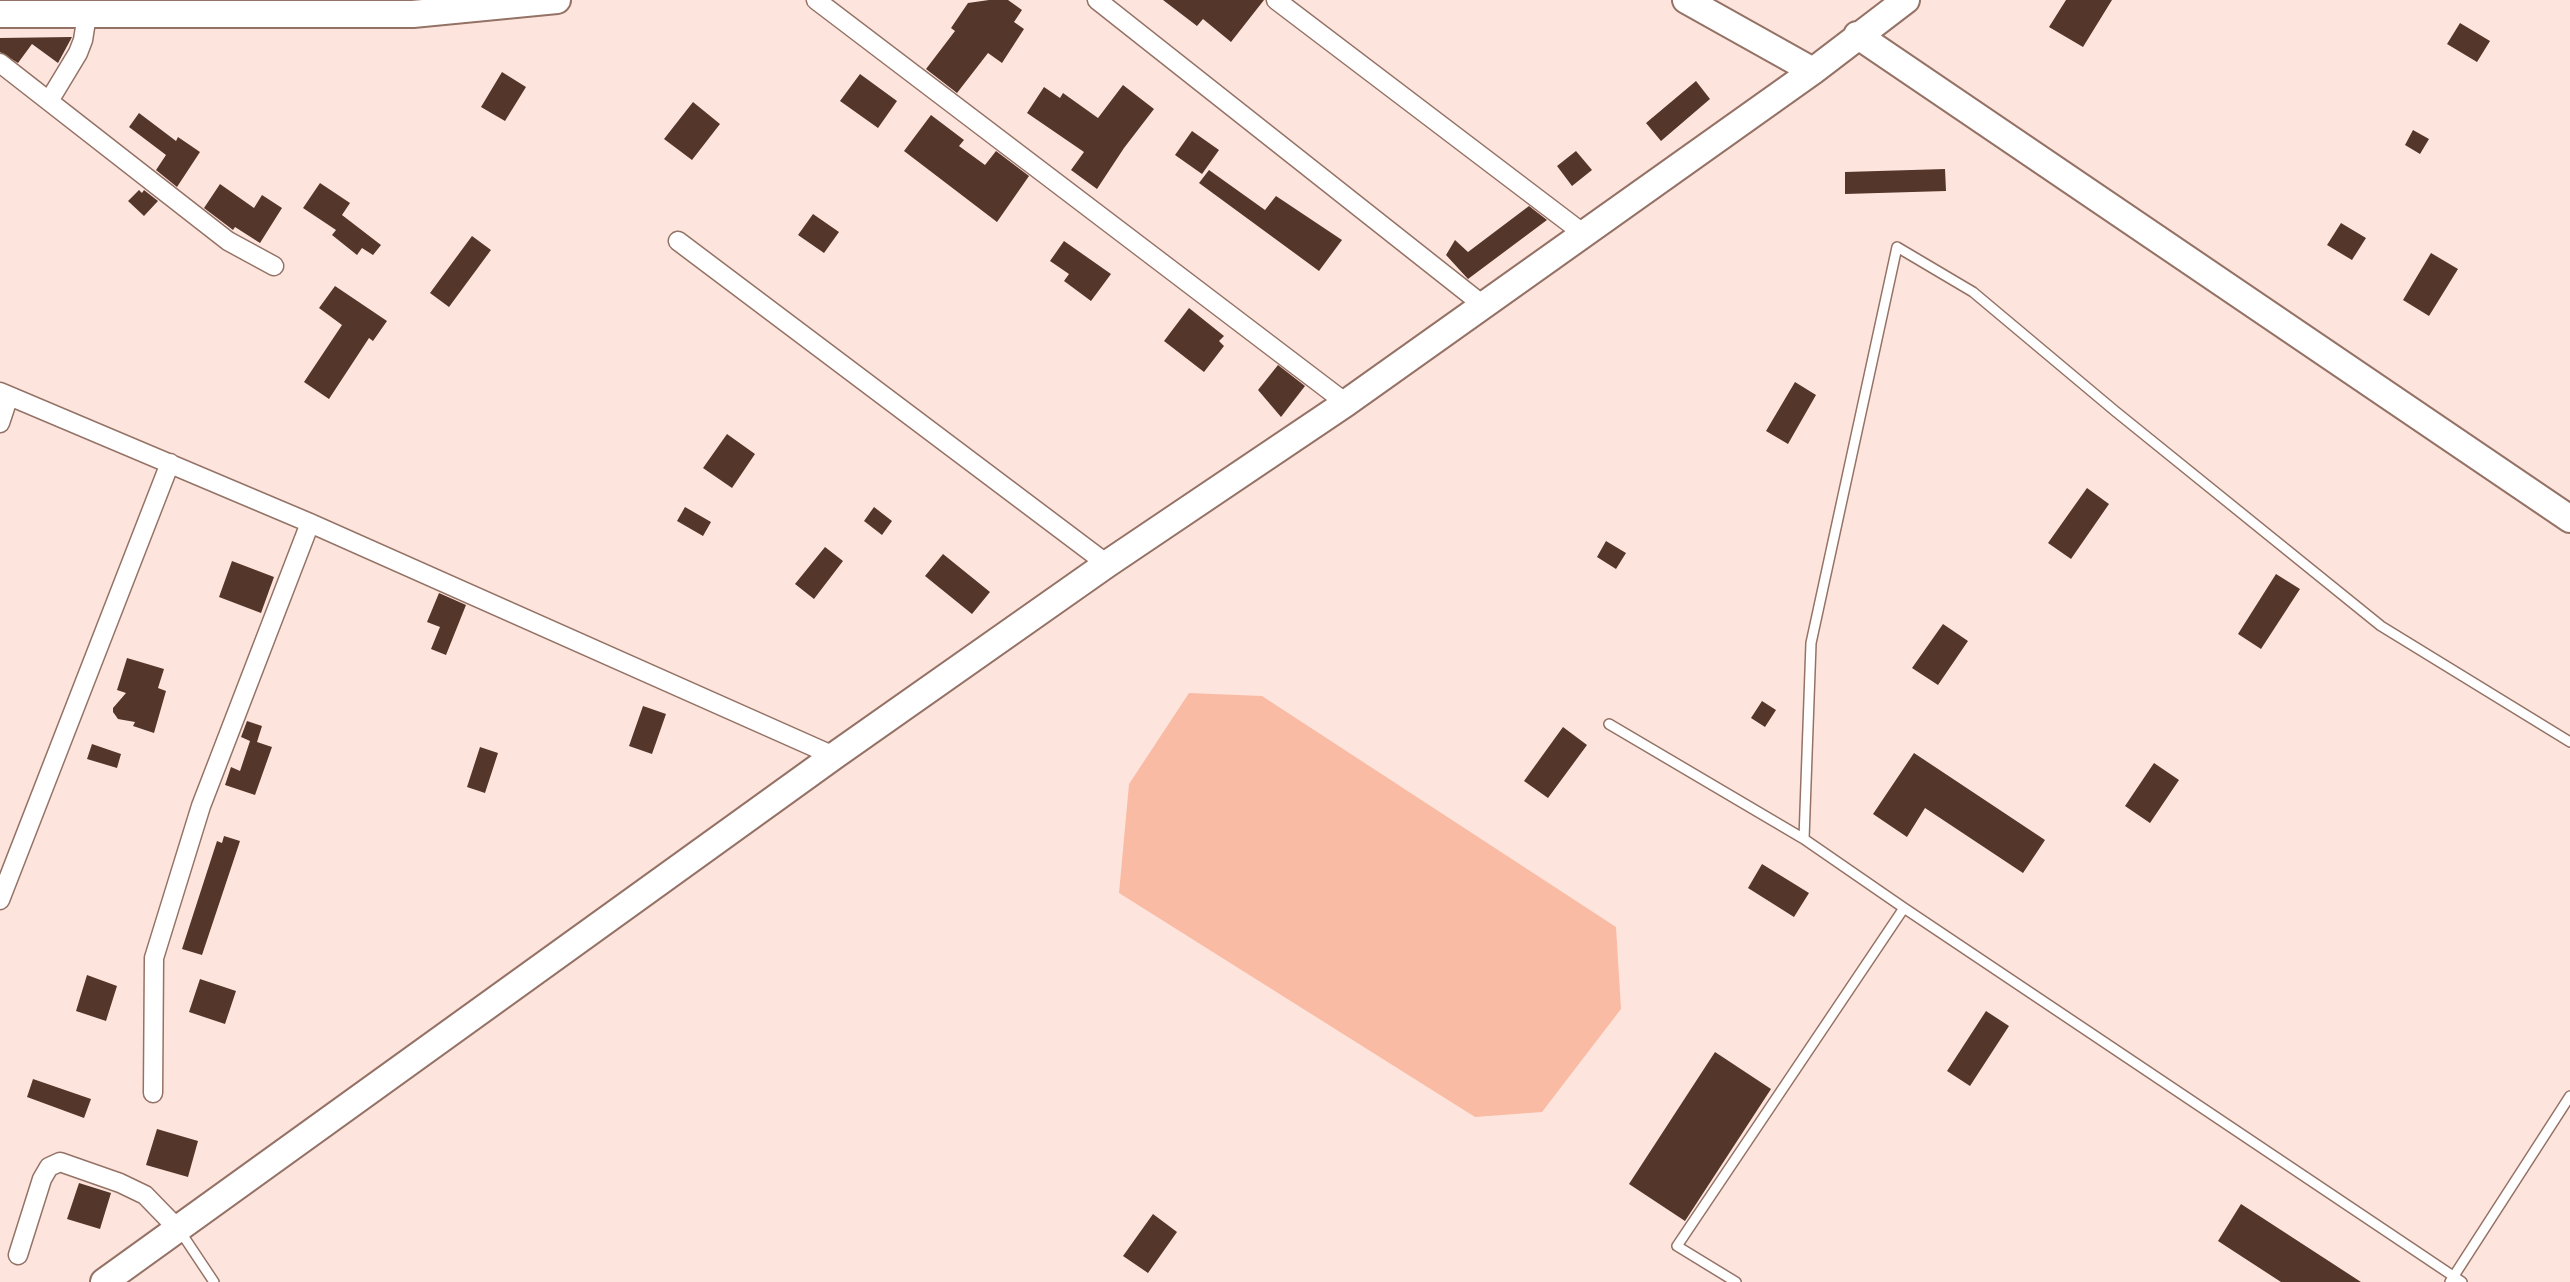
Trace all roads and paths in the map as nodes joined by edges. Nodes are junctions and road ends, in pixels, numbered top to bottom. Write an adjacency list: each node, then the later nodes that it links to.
1 (558, 0): 7 (street)
2 (816, 0): 19 (street)
3 (1097, 0): 17 (street)
4 (1276, 0): 14 (street)
5 (1686, 0): 12 (street)
6 (1905, 0): 10 (street)
7 (343, 6): 9 (street)
8 (8, 10): 9 (street)
9 (86, 15): 13 (street)
10 (1857, 35): 12 (street); 22 (street)
11 (0, 63): 13 (street)
12 (1813, 71): 14 (street)
13 (49, 100): 16 (street)
14 (1584, 233): 17 (street)
15 (678, 241): 24 (street)
16 (274, 266)
17 (1483, 305): 19 (street)
18 (5, 394): 20 (street); 21 (street)
19 (1346, 403): 24 (street)
20 (0, 423)
21 (170, 463): 23 (street); 29 (street)
22 (2570, 519)
23 (310, 523): 27 (street); 31 (street)
24 (1107, 564): 27 (street)
25 (1609, 724): 28 (lane)
26 (2570, 742): 28 (lane)
27 (834, 756): 33 (street)
28 (1804, 839): 30 (lane)
29 (0, 901)
30 (1903, 908): 35 (lane); 38 (lane)
31 (153, 1093)
32 (2570, 1096): 35 (lane)
33 (179, 1230): 34 (street); 36 (street); 37 (lane)
34 (18, 1255)
35 (2455, 1280)
36 (104, 1282)
37 (214, 1282)
38 (1736, 1282)

